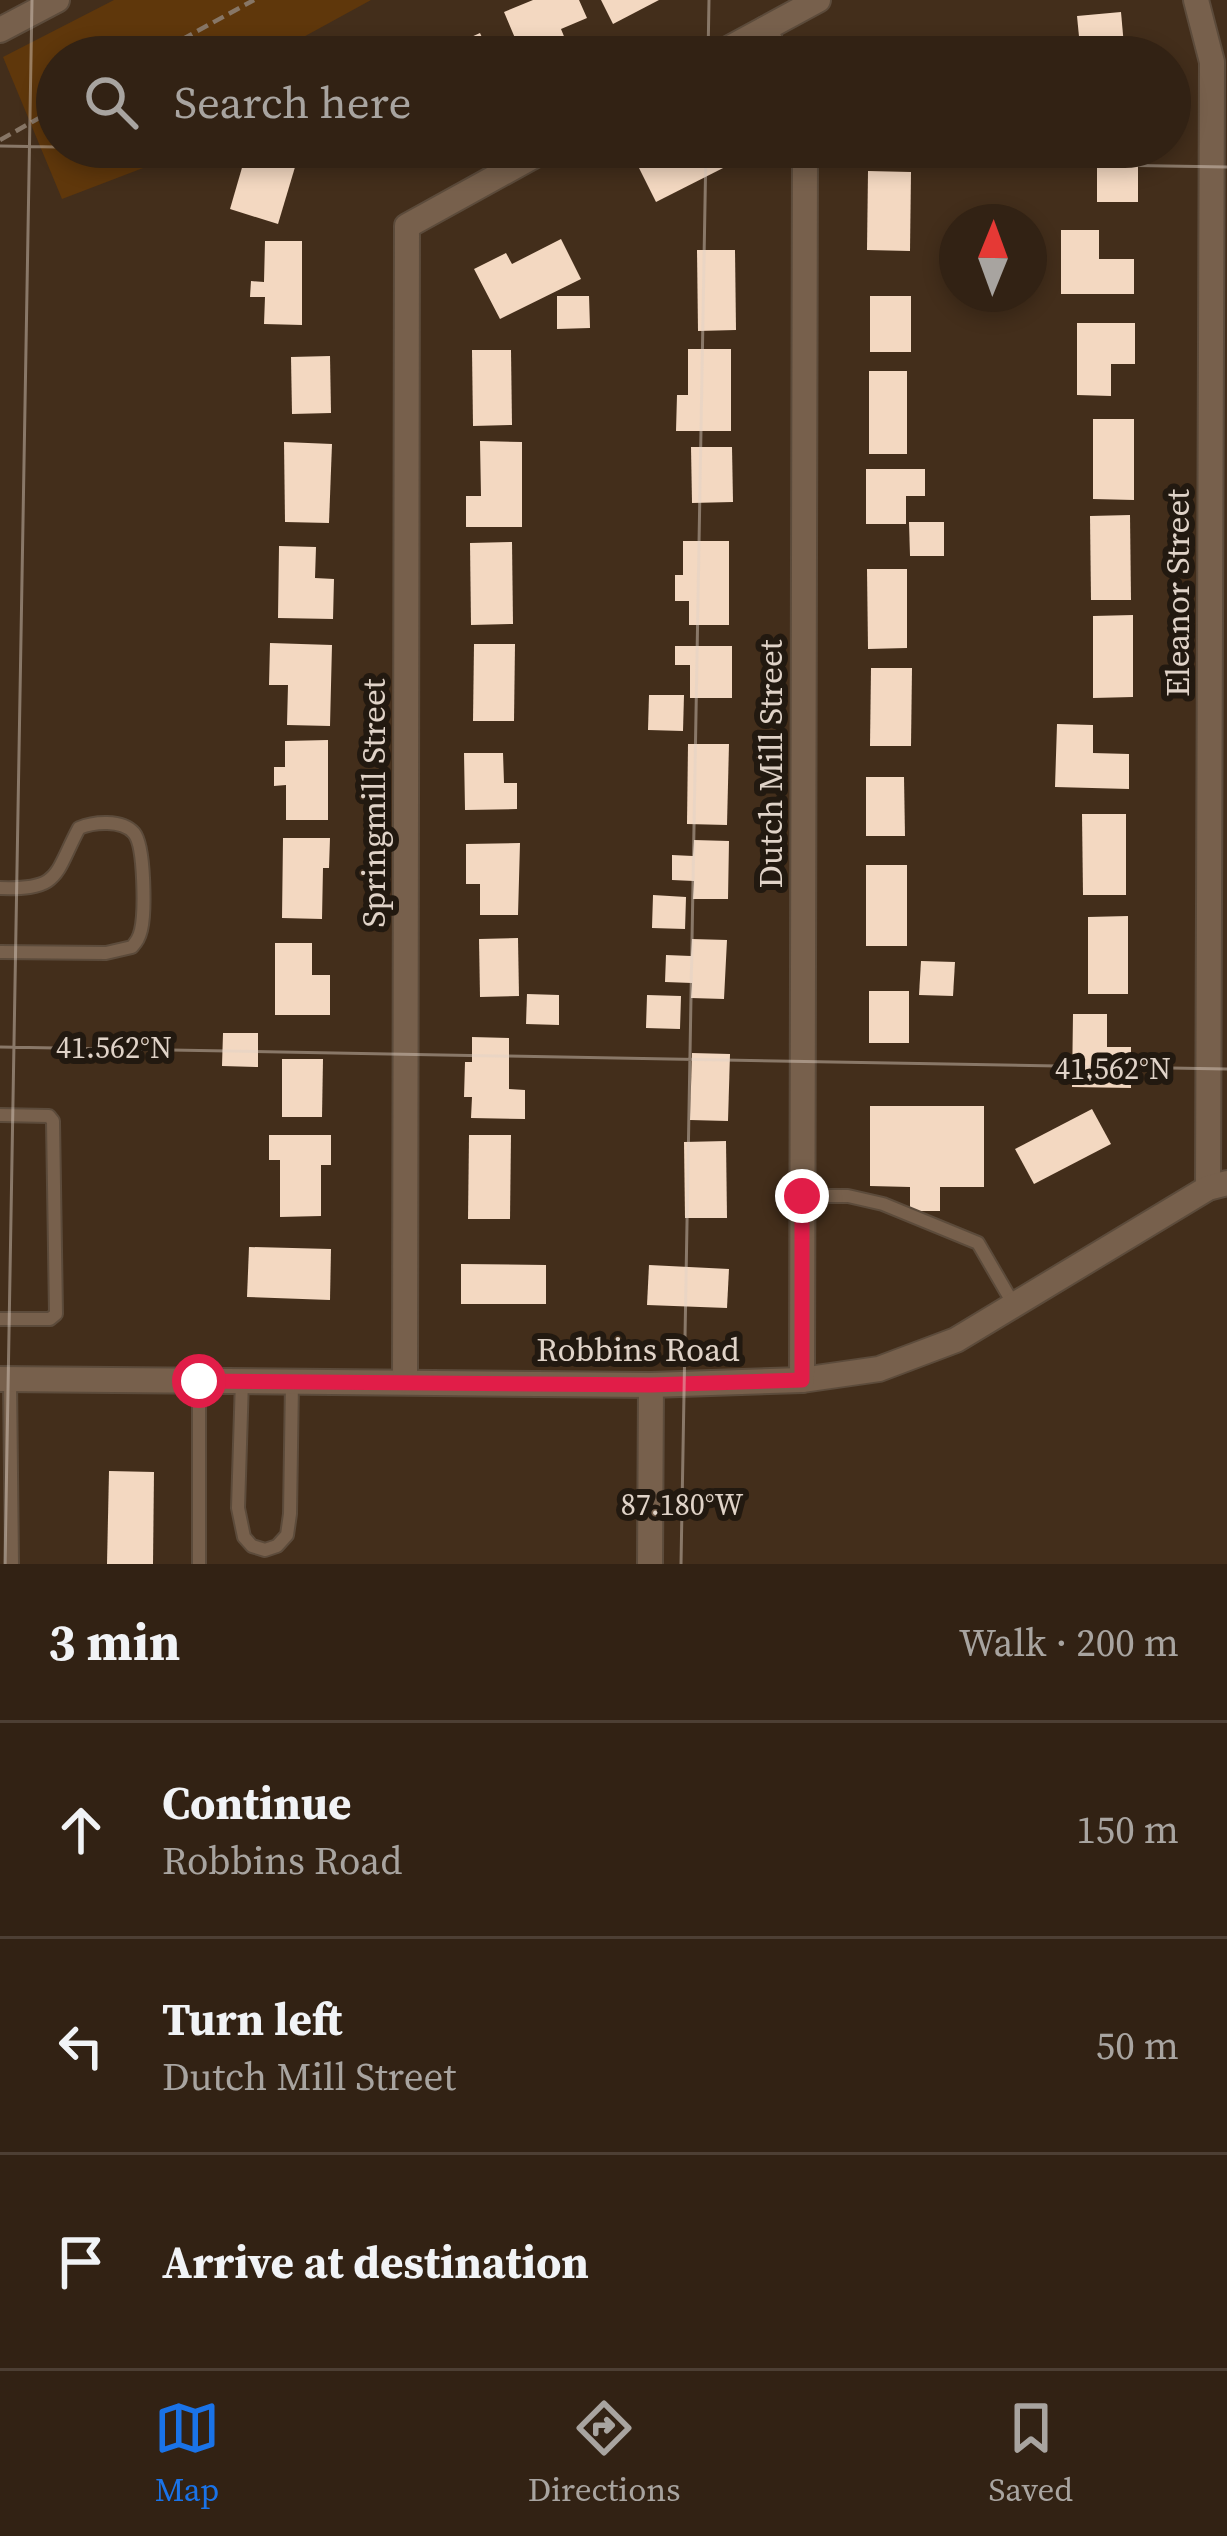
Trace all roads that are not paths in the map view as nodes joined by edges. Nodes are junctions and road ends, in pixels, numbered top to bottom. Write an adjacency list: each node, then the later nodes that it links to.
1 (57, 0): 5 (street)
2 (818, 0): 4 (street)
3 (1196, 0): 13 (street, Eleanor Street)
4 (765, 28): 6 (street); 7 (street)
5 (0, 30)
6 (751, 36)
7 (768, 36)
8 (512, 168): 22 (street, Springmill Street)
9 (805, 168): 14 (street, Dutch Mill Street)
10 (0, 888): 11 (lane)
11 (0, 952)
12 (0, 1115): 16 (lane)
13 (1217, 1185): 15 (street, Robbins Road)
14 (802, 1196): 15 (lane); 19 (street, Dutch Mill Street)
15 (1014, 1305): 19 (street, Robbins Road)
16 (0, 1318)
17 (5, 1379): 20 (street, Robbins Road); 24 (lane)
18 (242, 1380): 20 (street, Robbins Road); 21 (street, Robbins Road); 21 (lane)
19 (802, 1380): 23 (street, Robbins Road)
20 (199, 1381): 25 (lane)
21 (292, 1381): 22 (street, Robbins Road)
22 (405, 1382): 23 (street, Robbins Road)
23 (651, 1385): 26 (street)
24 (12, 1564)
25 (199, 1564)
26 (650, 1564)

